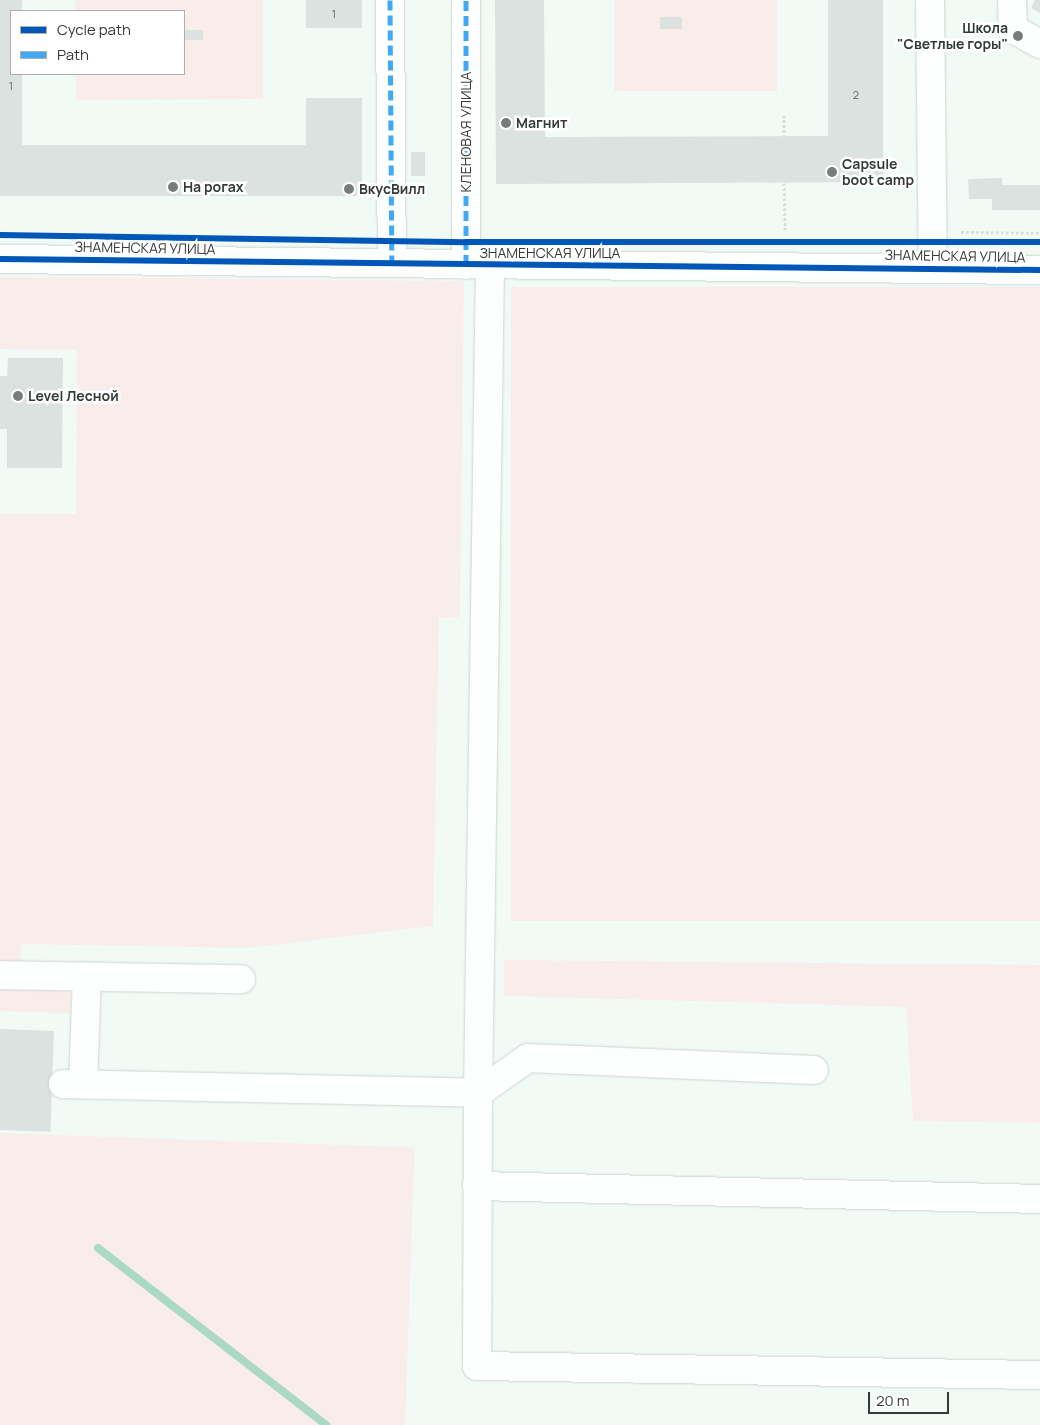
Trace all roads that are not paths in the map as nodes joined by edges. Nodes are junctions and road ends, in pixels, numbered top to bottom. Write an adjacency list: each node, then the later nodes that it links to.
1 (390, 0): 7 (street)
2 (466, 0): 8 (street, КЛЕНОВАЯ УЛИЦА)
3 (930, 0): 9 (street)
4 (1012, 0): 5 (street)
5 (1040, 44)
6 (0, 259): 7 (street, ЗНАМЕНСКАЯ УЛИЦА)
7 (392, 263): 8 (street, ЗНАМЕНСКАЯ УЛИЦА)
8 (478, 265): 9 (street, ЗНАМЕНСКАЯ УЛИЦА); 15 (street, КЛЕНОВАЯ УЛИЦА)
9 (933, 268): 10 (street, ЗНАМЕНСКАЯ УЛИЦА)
10 (1040, 270)
11 (0, 975): 12 (street)
12 (88, 977): 13 (street); 15 (street)
13 (241, 979)
14 (814, 1070): 15 (street)
15 (478, 1093): 16 (street, КЛЕНОВАЯ УЛИЦА)
16 (477, 1186): 17 (street); 18 (street, КЛЕНОВАЯ УЛИЦА)
17 (1040, 1198)
18 (1040, 1375)

